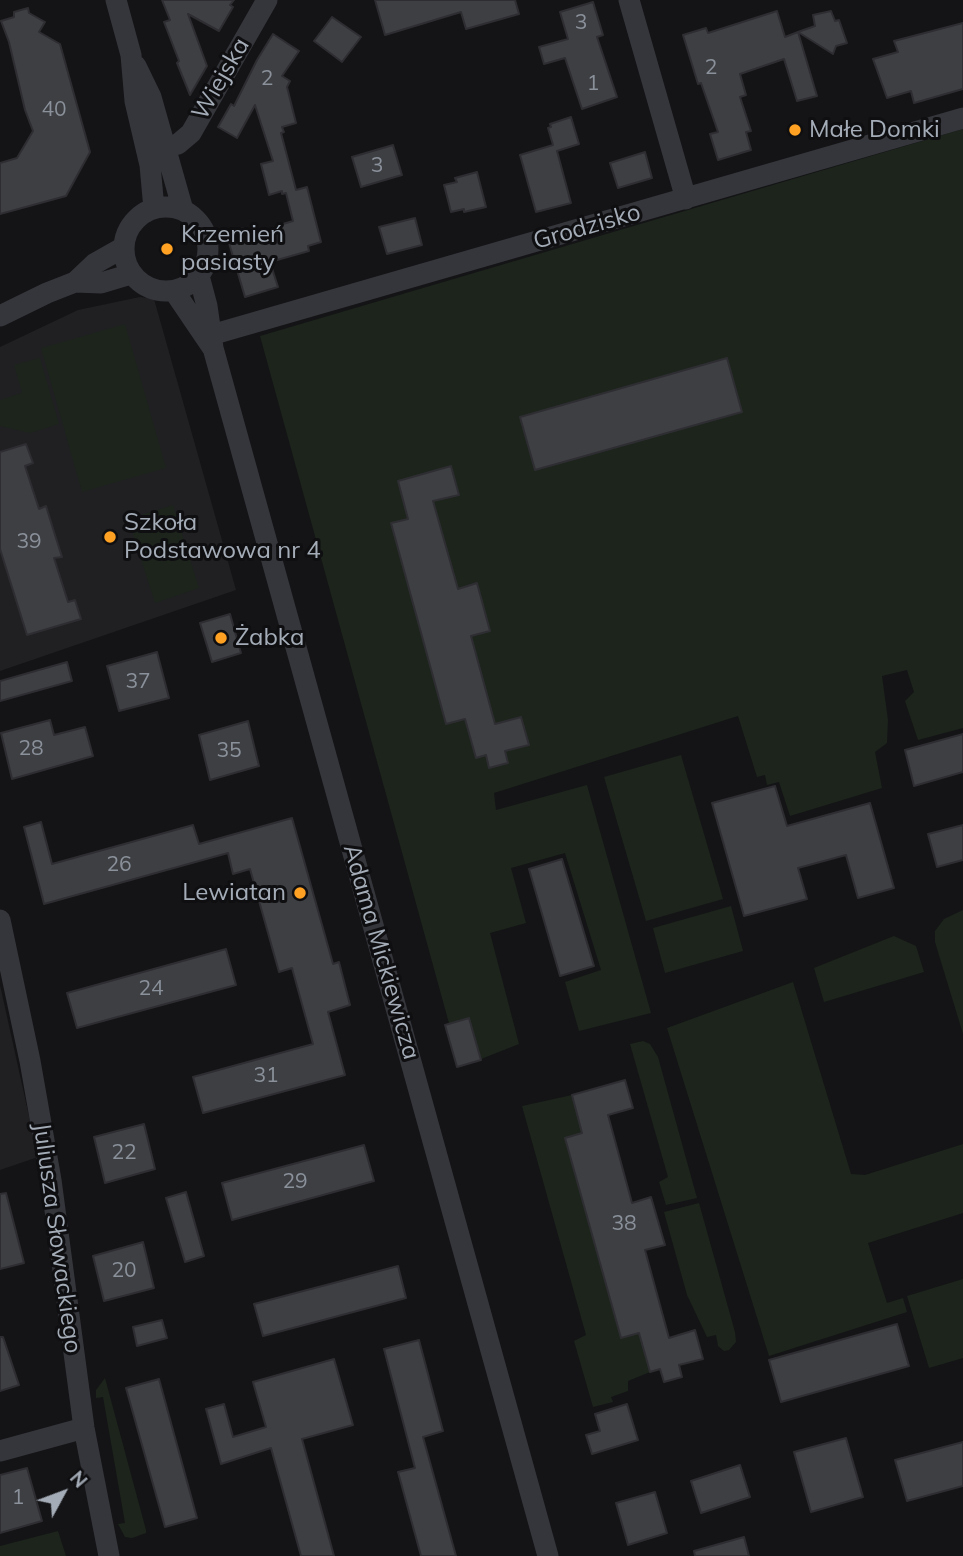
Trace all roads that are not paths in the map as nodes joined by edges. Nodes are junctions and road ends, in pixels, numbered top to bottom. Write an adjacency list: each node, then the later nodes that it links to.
1 (116, 0): 4 (street)
2 (267, 0): 6 (street, Wiejska)
3 (629, 0): 7 (street)
4 (131, 55): 6 (street); 8 (street)
5 (963, 118): 7 (street, Grodzisko)
6 (166, 147): 9 (street)
7 (686, 199): 16 (street, Grodzisko)
8 (154, 209): 9 (street); 10 (street)
9 (183, 211): 12 (street)
10 (124, 247): 11 (street); 13 (street)
11 (131, 274): 13 (street); 14 (street)
12 (199, 276): 14 (street); 16 (street, Adama Mickiewicza)
13 (75, 282): 15 (street)
14 (174, 291): 16 (street, Adama Mickiewicza)
15 (0, 316)
16 (212, 342): 21 (street, Adama Mickiewicza)
17 (0, 920): 18 (street, Juliusza Słowackiego)
18 (84, 1428): 19 (street); 20 (street, Juliusza Słowackiego)
19 (0, 1451)
20 (109, 1556)
21 (548, 1556)

